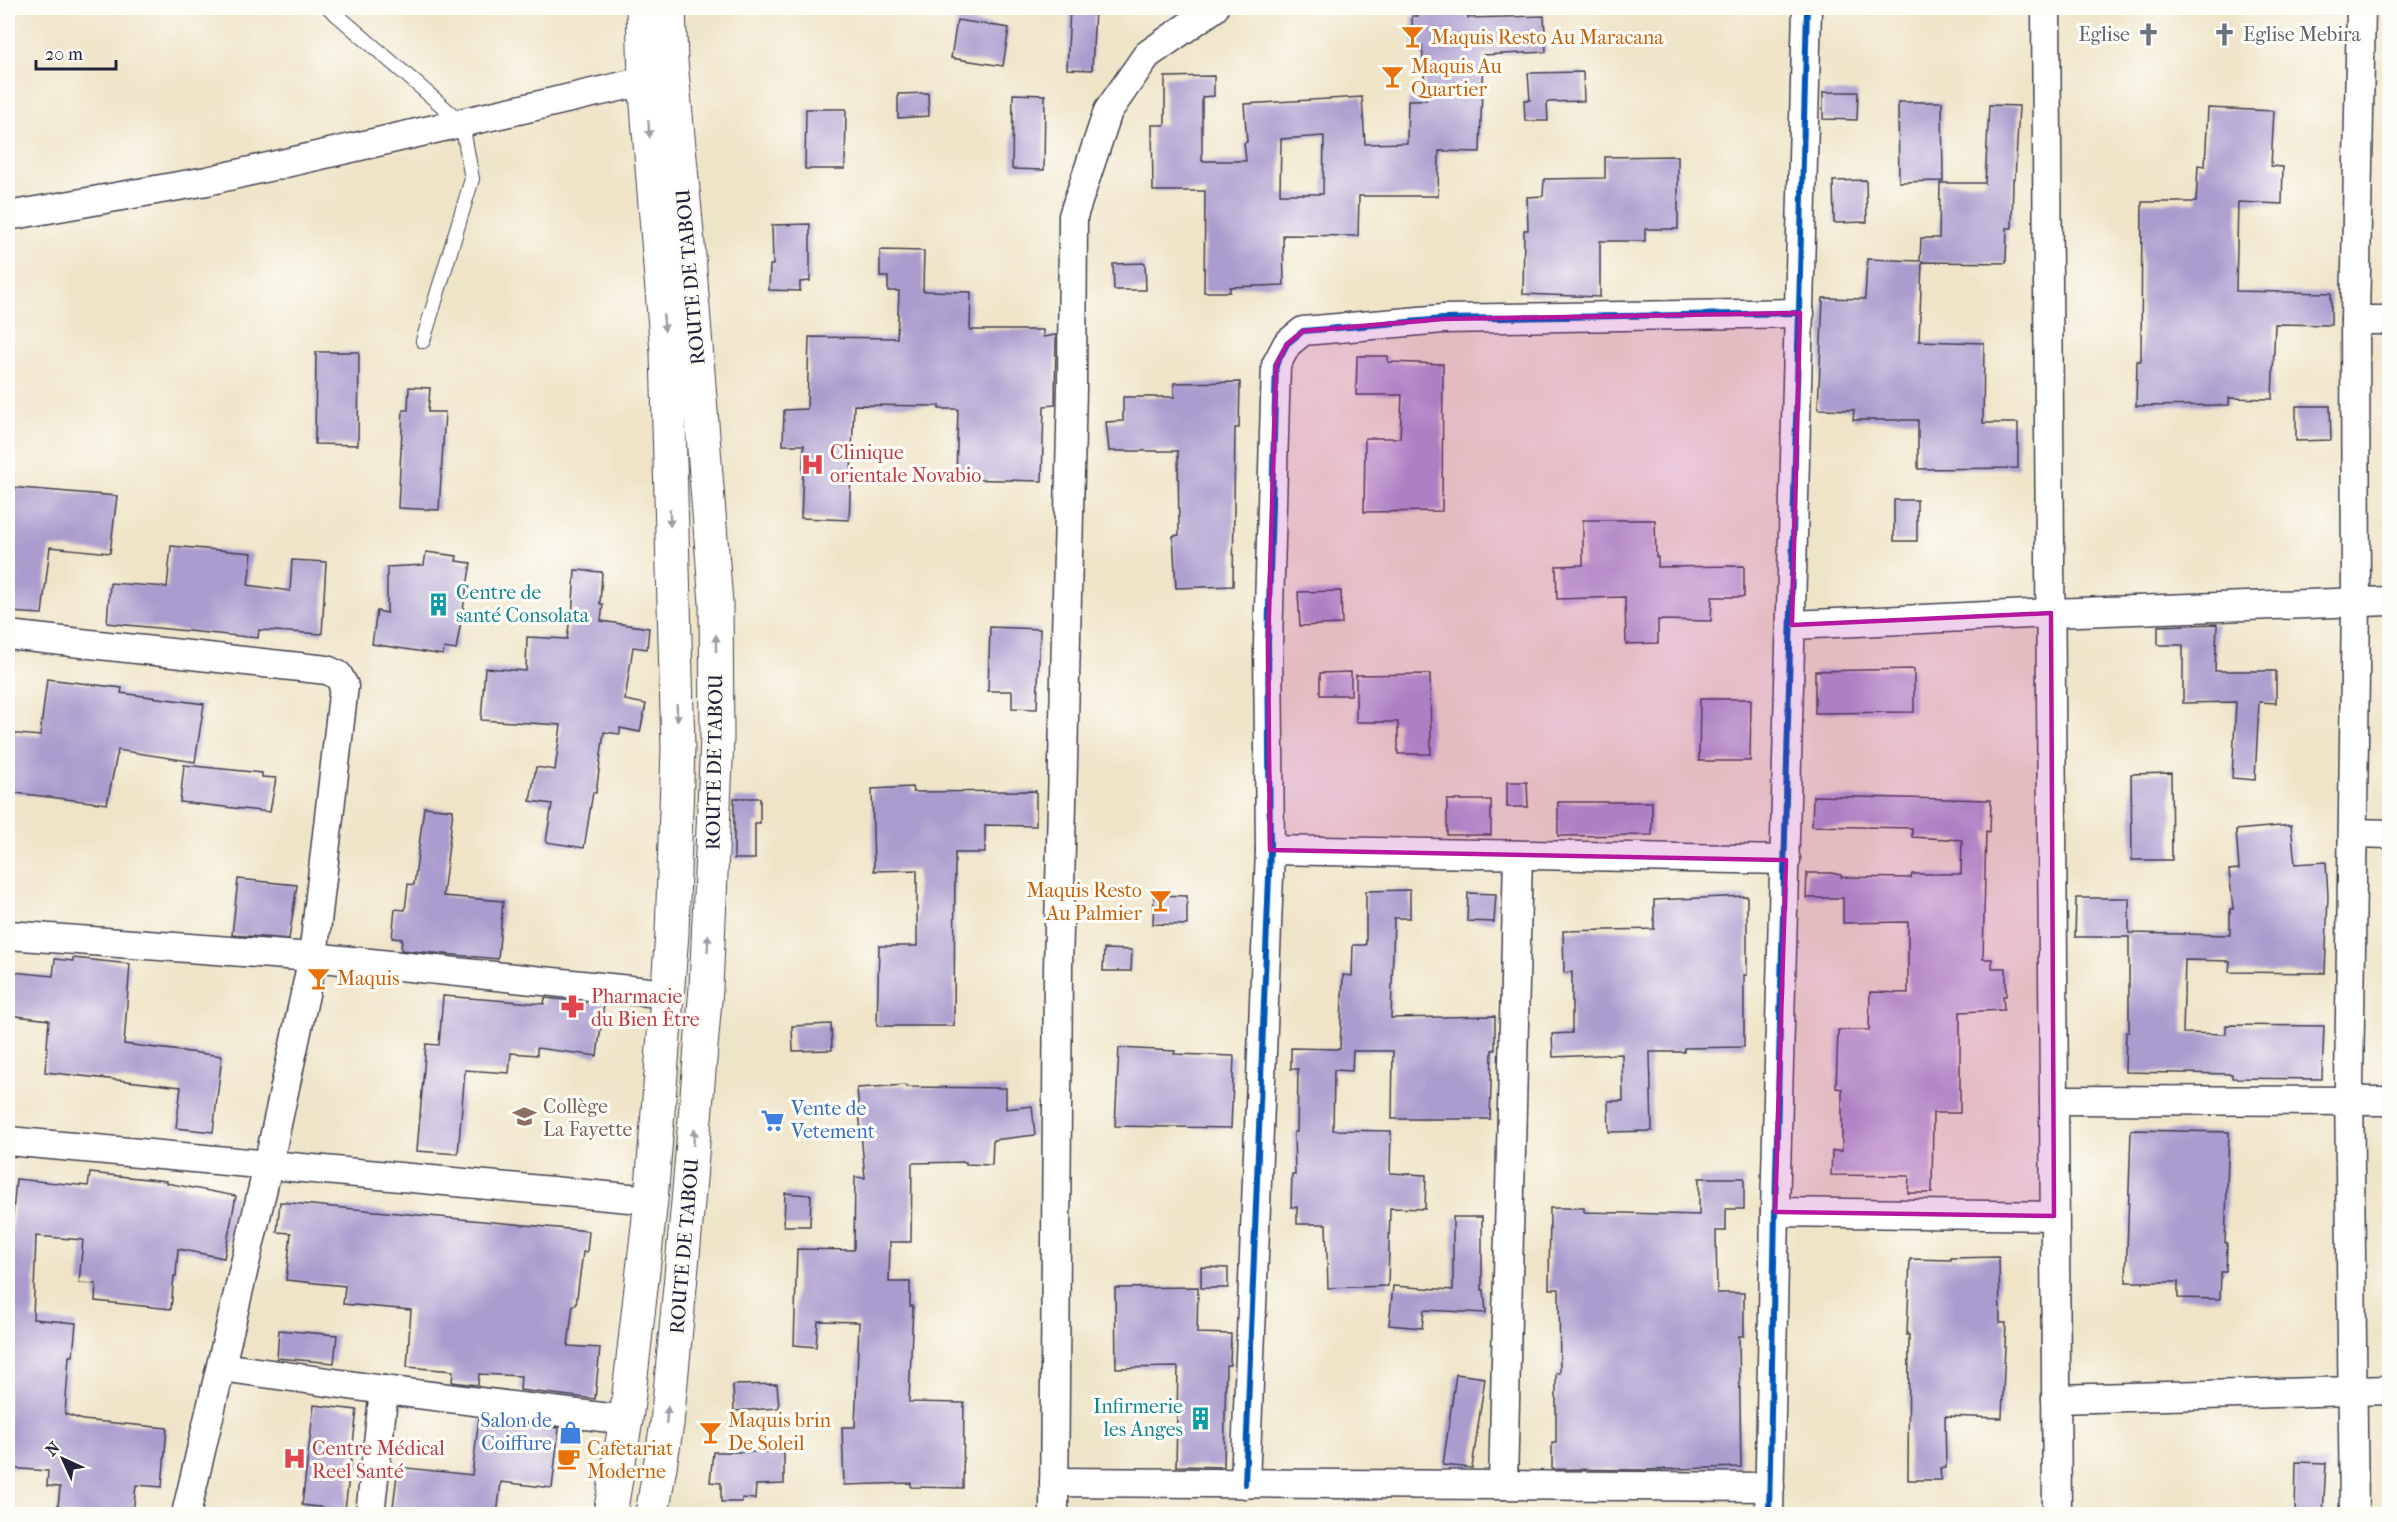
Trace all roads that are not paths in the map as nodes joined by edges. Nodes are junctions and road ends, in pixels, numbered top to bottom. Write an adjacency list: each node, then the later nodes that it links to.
1 (329, 8): 9 (lane)
2 (643, 8): 8 (main road, ROUTE DE TABOU)
3 (669, 8): 49 (main road, ROUTE DE TABOU, one-way to 3)
4 (1214, 8): 42 (street)
5 (1807, 8): 11 (street)
6 (2046, 8): 17 (street)
7 (2361, 8): 12 (street)
8 (645, 81): 9 (street); 27 (main road, ROUTE DE TABOU, one-way to 27)
9 (462, 123): 10 (street); 14 (lane)
10 (8, 216)
11 (1800, 313): 18 (street); 22 (street)
12 (2355, 320): 13 (street); 16 (street)
13 (2390, 320)
14 (423, 341)
15 (2390, 601): 16 (street)
16 (2356, 603): 17 (street); 20 (street)
17 (2051, 612): 18 (street); 28 (street)
18 (1792, 625): 24 (street)
19 (8, 635): 26 (street)
20 (2354, 833): 21 (street); 29 (street)
21 (2390, 834)
22 (1270, 850): 23 (street); 43 (street)
23 (1518, 855): 24 (street); 44 (street)
24 (1786, 860): 34 (street)
25 (8, 935): 26 (street)
26 (313, 957): 27 (street); 32 (street)
27 (668, 994): 33 (main road, ROUTE DE TABOU)
28 (2054, 1100): 29 (street); 35 (street)
29 (2349, 1100): 30 (street); 39 (street)
30 (2390, 1101)
31 (8, 1141): 32 (street)
32 (268, 1166): 33 (street); 36 (street)
33 (651, 1200): 41 (main road, ROUTE DE TABOU)
34 (1775, 1212): 35 (street); 45 (street)
35 (2054, 1216): 40 (street)
36 (221, 1367): 37 (street); 46 (street)
37 (384, 1390): 41 (street); 47 (street)
38 (2390, 1390): 39 (street)
39 (2353, 1391): 40 (street); 52 (street)
40 (2056, 1399): 51 (street)
41 (626, 1420): 48 (main road, ROUTE DE TABOU)
42 (1054, 1482): 43 (street); 50 (street)
43 (1245, 1484): 44 (street)
44 (1503, 1485): 45 (street)
45 (1770, 1501)
46 (186, 1515)
47 (370, 1515)
48 (610, 1515)
49 (652, 1515)
50 (1054, 1515)
51 (2056, 1515)
52 (2354, 1515)

